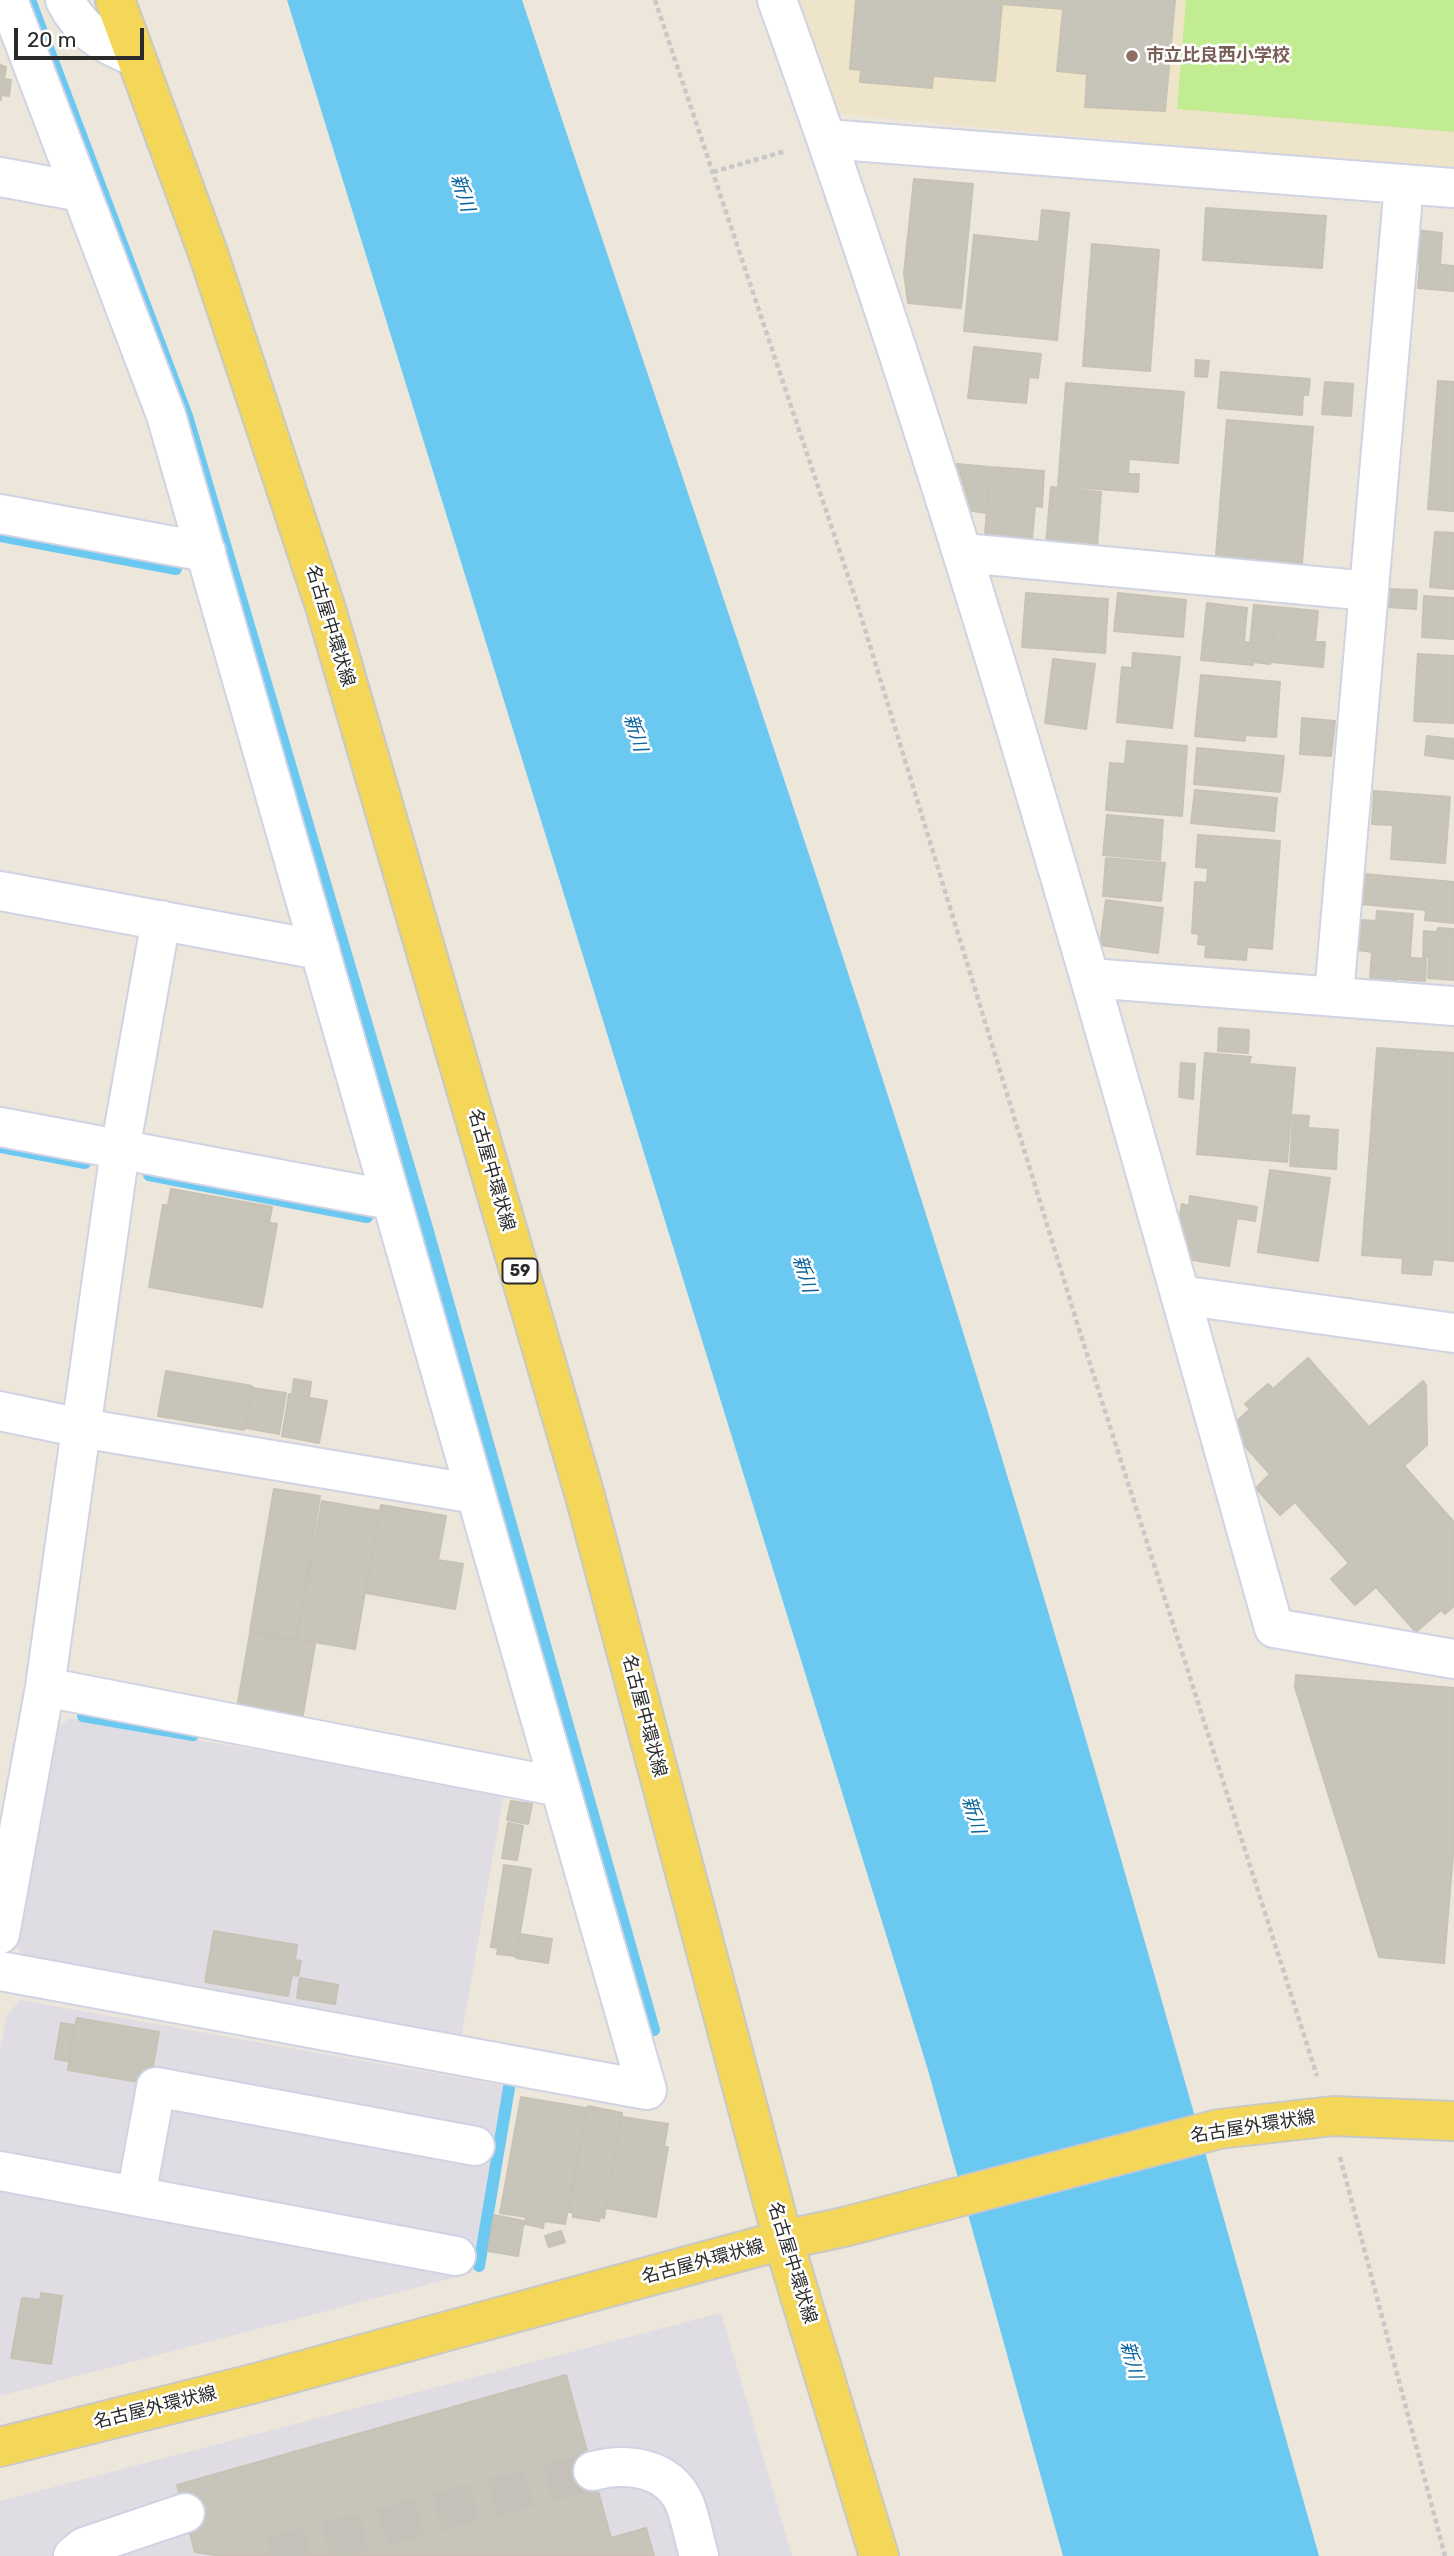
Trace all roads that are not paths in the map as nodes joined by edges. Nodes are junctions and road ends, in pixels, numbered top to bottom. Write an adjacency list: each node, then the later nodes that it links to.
1 (8, 0): 10 (street)
2 (65, 0): 5 (street)
3 (115, 0): 5 (main road, 名古屋中環状線 / 59)
4 (777, 0): 6 (street)
5 (136, 57): 38 (main road, 名古屋中環状線 / 59)
6 (827, 139): 8 (street); 13 (street)
7 (0, 177): 10 (street)
8 (1404, 184): 9 (street); 14 (street)
9 (1454, 188)
10 (81, 192): 12 (street)
11 (0, 514): 12 (street)
12 (206, 552): 17 (street)
13 (964, 553): 14 (street); 18 (street)
14 (1369, 591): 19 (street)
15 (0, 891): 16 (street)
16 (161, 920): 17 (street); 22 (street)
17 (320, 950): 23 (street)
18 (1090, 978): 19 (street); 24 (street)
19 (1334, 995): 20 (street)
20 (1454, 1006)
21 (0, 1127): 22 (street)
22 (120, 1150): 23 (street); 27 (street)
23 (391, 1200): 28 (street)
24 (1180, 1295): 25 (street); 29 (street)
25 (1454, 1333)
26 (0, 1411): 27 (street)
27 (81, 1428): 28 (street); 30 (street)
28 (476, 1494): 31 (street)
29 (1454, 1659)
30 (45, 1687): 31 (street); 32 (street)
31 (559, 1787): 33 (street)
32 (0, 1934)
33 (0, 1971)
34 (1454, 2120): 38 (main road, 名古屋外環状線)
35 (475, 2146): 37 (street)
36 (0, 2171): 37 (street)
37 (136, 2196): 39 (street)
38 (783, 2240): 40 (main road, 名古屋外環状線); 45 (main road, 名古屋中環状線 / 59)
39 (456, 2256)
40 (0, 2447)
41 (593, 2471): 44 (street)
42 (185, 2513): 43 (street)
43 (73, 2556)
44 (699, 2556)
45 (879, 2556)

